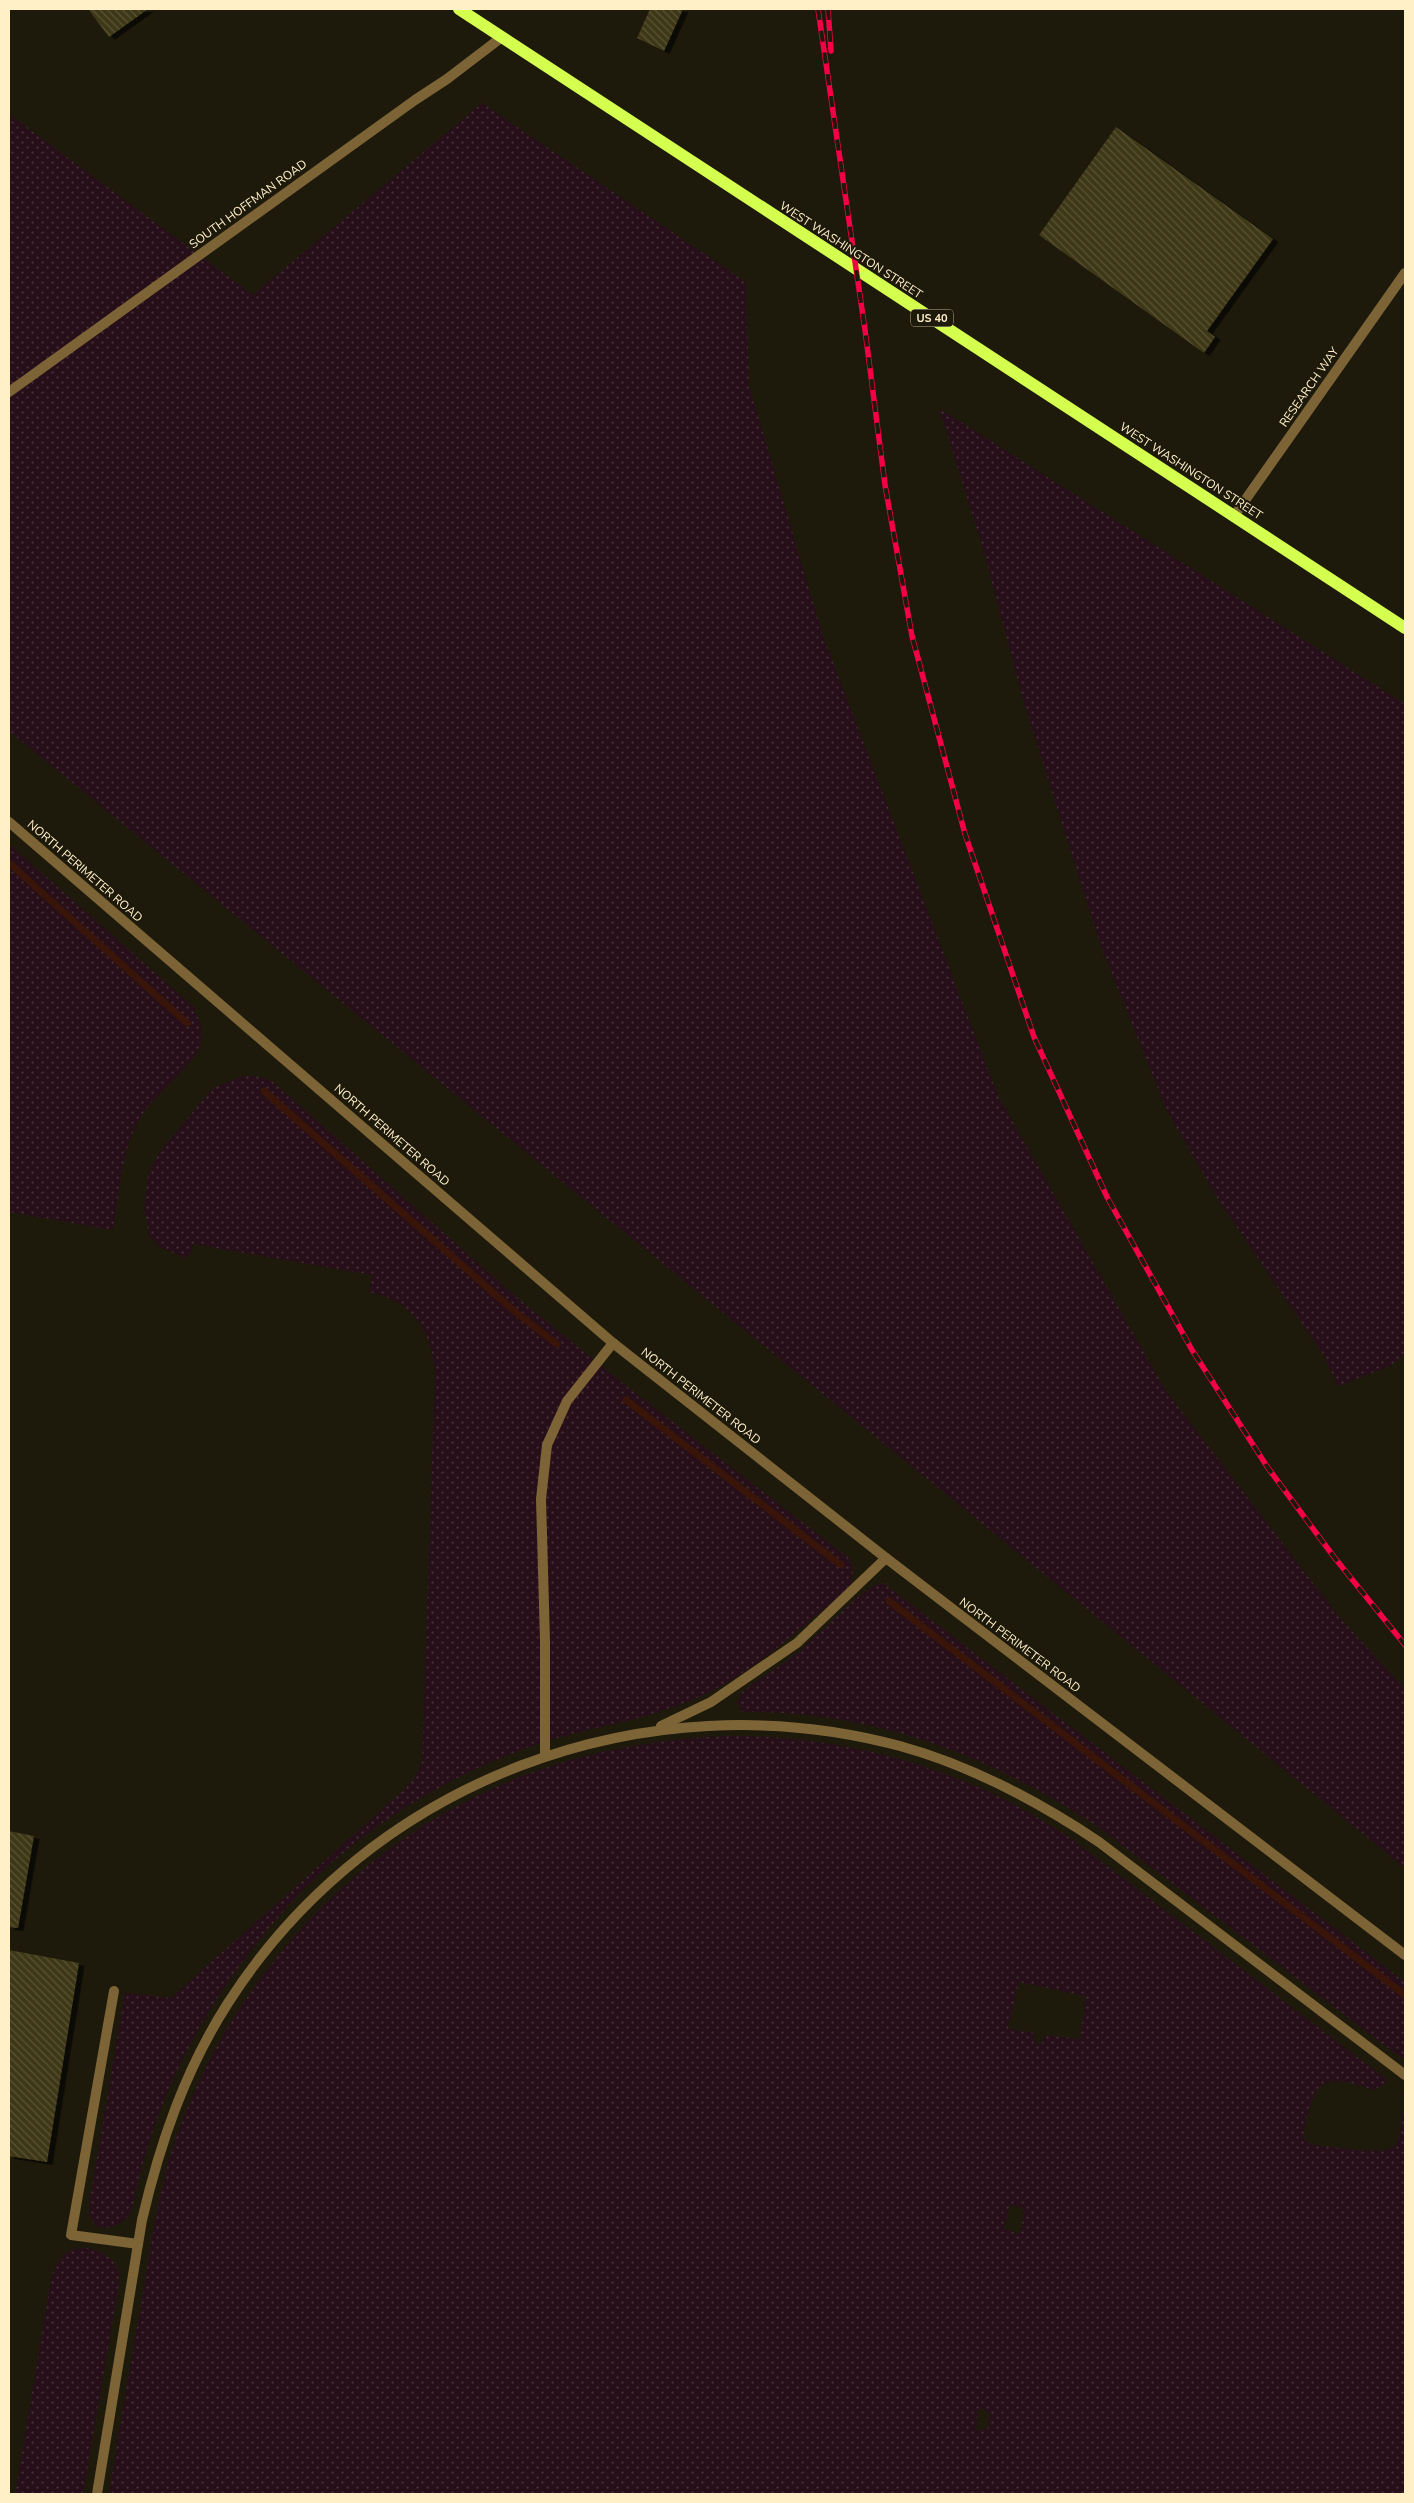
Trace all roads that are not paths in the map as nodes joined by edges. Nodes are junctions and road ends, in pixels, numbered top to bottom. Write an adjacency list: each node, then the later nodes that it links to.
1 (458, 9): 2 (main road, WEST WASHINGTON STREET / US 40)
2 (502, 37): 4 (street, SOUTH HOFFMAN ROAD); 5 (main road, WEST WASHINGTON STREET / US 40)
3 (1405, 273): 5 (street, RESEARCH WAY)
4 (9, 392)
5 (1234, 516): 6 (main road, WEST WASHINGTON STREET / US 40)
6 (1405, 628)
7 (9, 822): 8 (street, NORTH PERIMETER ROAD)
8 (612, 1343): 9 (street, NORTH PERIMETER ROAD); 11 (street)
9 (886, 1558): 10 (street); 12 (street, NORTH PERIMETER ROAD)
10 (654, 1730): 11 (street); 14 (street)
11 (545, 1756): 15 (street)
12 (1405, 1955)
13 (114, 1990): 15 (street)
14 (1405, 2075)
15 (138, 2244): 16 (street)
16 (97, 2494)

